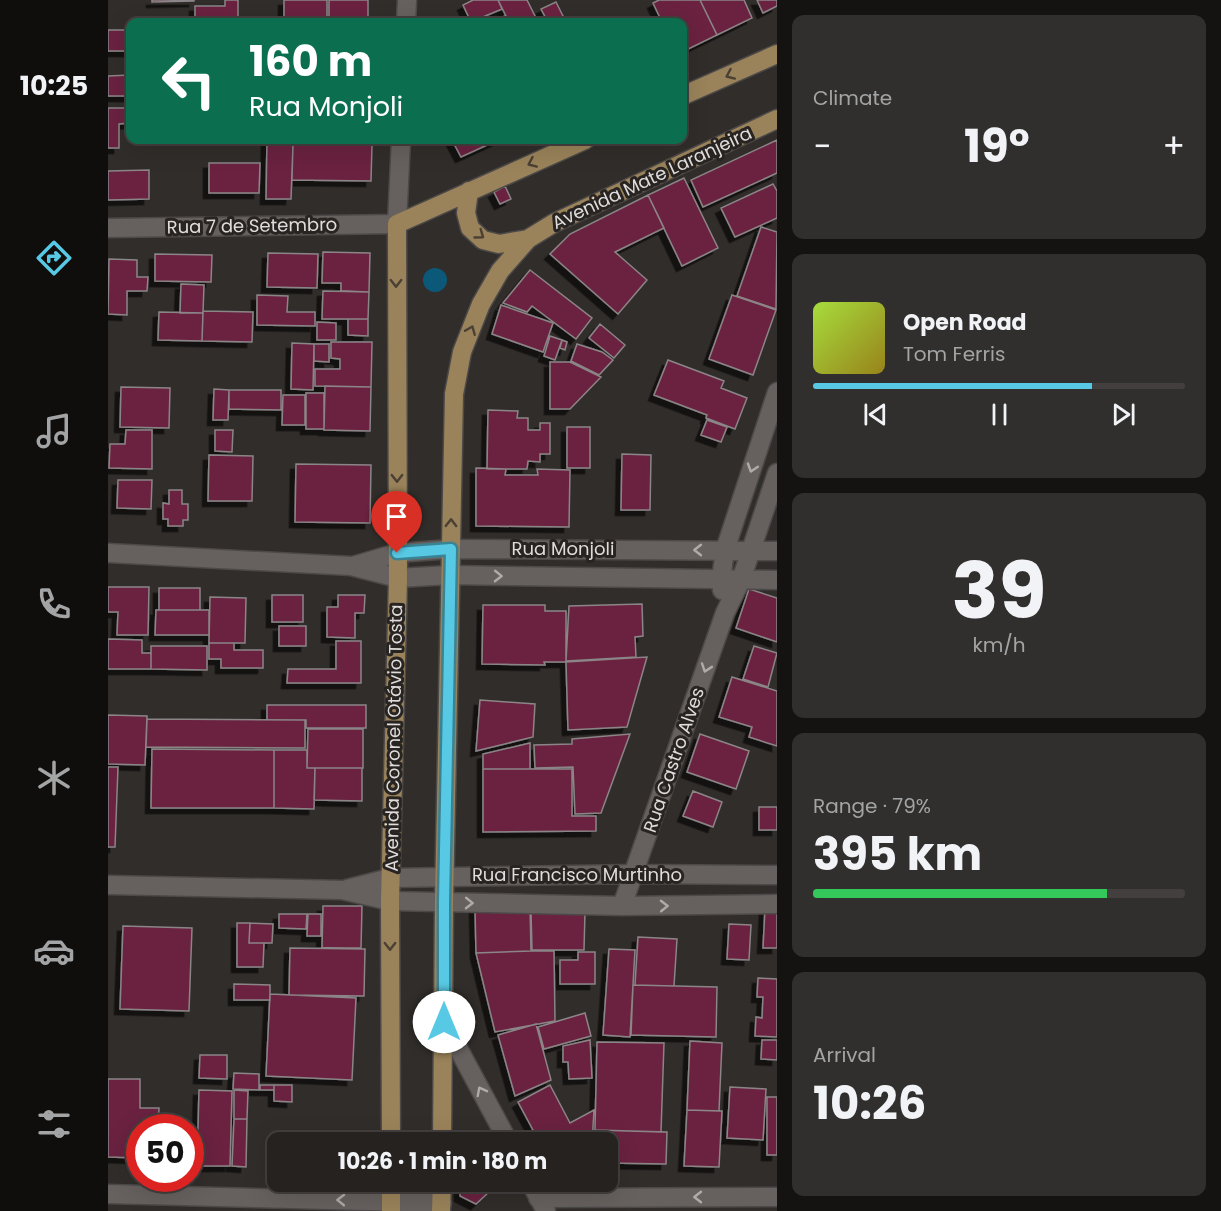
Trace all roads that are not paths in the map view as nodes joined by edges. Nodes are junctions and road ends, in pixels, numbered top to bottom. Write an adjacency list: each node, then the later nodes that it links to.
1 (407, 0): 2 (street)
2 (406, 18)
3 (777, 54): 4 (main road, one-way to 4)
4 (687, 94)
5 (777, 119): 11 (main road, Avenida Mate Laranjeira)
6 (401, 144): 9 (street)
7 (576, 144): 8 (main road, one-way to 8)
8 (469, 191): 9 (main road); 11 (main road, one-way to 11)
9 (397, 224): 10 (street, Rua 7 de Setembro); 20 (main road, Avenida Coronel Otávio Tosta, one-way to 20)
10 (108, 228)
11 (528, 239): 15 (main road, one-way to 11)
12 (777, 392): 13 (street, Rua Castro Alves)
13 (769, 443): 16 (street, Rua Castro Alves, one-way to 16)
14 (777, 473): 17 (street, Rua Castro Alves)
15 (451, 549): 16 (street, Rua Monjoli, one-way to 15); 20 (street, Rua Monjoli); 22 (main road)
16 (725, 550): 17 (street, Rua Monjoli); 24 (street, Rua Castro Alves)
17 (750, 551): 18 (street, Rua Monjoli); 25 (street, Rua Castro Alves)
18 (777, 551)
19 (108, 553): 21 (street, Rua Monjoli)
20 (397, 553): 21 (street, Rua Monjoli); 23 (main road, Avenida Coronel Otávio Tosta)
21 (351, 566): 23 (street, Rua Monjoli)
22 (450, 575): 23 (street, Rua Monjoli); 24 (street, Rua Monjoli, one-way to 24); 31 (main road)
23 (398, 578): 32 (main road, Avenida Coronel Otávio Tosta)
24 (721, 580): 25 (street, Rua Monjoli); 27 (street, Rua Castro Alves)
25 (741, 580): 26 (street, Rua Monjoli); 27 (street, Rua Castro Alves)
26 (777, 580)
27 (725, 613): 28 (street, Rua Castro Alves, one-way to 28)
28 (634, 874): 29 (street, Rua Francisco Murtinho); 31 (street, Rua Francisco Murtinho); 39 (street, Rua Castro Alves)
29 (736, 875): 30 (street, Rua Francisco Murtinho); 38 (street)
30 (777, 875)
31 (445, 877): 32 (street, Rua Francisco Murtinho); 36 (main road)
32 (390, 878): 34 (street, Rua Francisco Murtinho); 35 (main road, Avenida Coronel Otávio Tosta)
33 (108, 885): 34 (street, Rua Francisco Murtinho)
34 (342, 890): 35 (street, Rua Francisco Murtinho)
35 (390, 901): 36 (street, Rua Francisco Murtinho); 41 (main road, Avenida Coronel Otávio Tosta, one-way to 41)
36 (444, 902): 39 (street, Rua Francisco Murtinho, one-way to 39); 40 (main road)
37 (777, 904): 38 (street, Rua Francisco Murtinho)
38 (734, 905): 39 (street, Rua Francisco Murtinho, one-way to 38)
39 (622, 906)
40 (444, 1022): 42 (main road); 43 (street, one-way to 40)
41 (391, 1132)
42 (442, 1132)
43 (503, 1132)
44 (442, 1192): 51 (main road)
45 (108, 1194): 48 (street)
46 (538, 1197): 49 (street, one-way to 46)
47 (777, 1197): 49 (street)
48 (229, 1204): 50 (street, one-way to 48)
49 (723, 1204)
50 (391, 1206): 51 (street)
51 (441, 1207)

